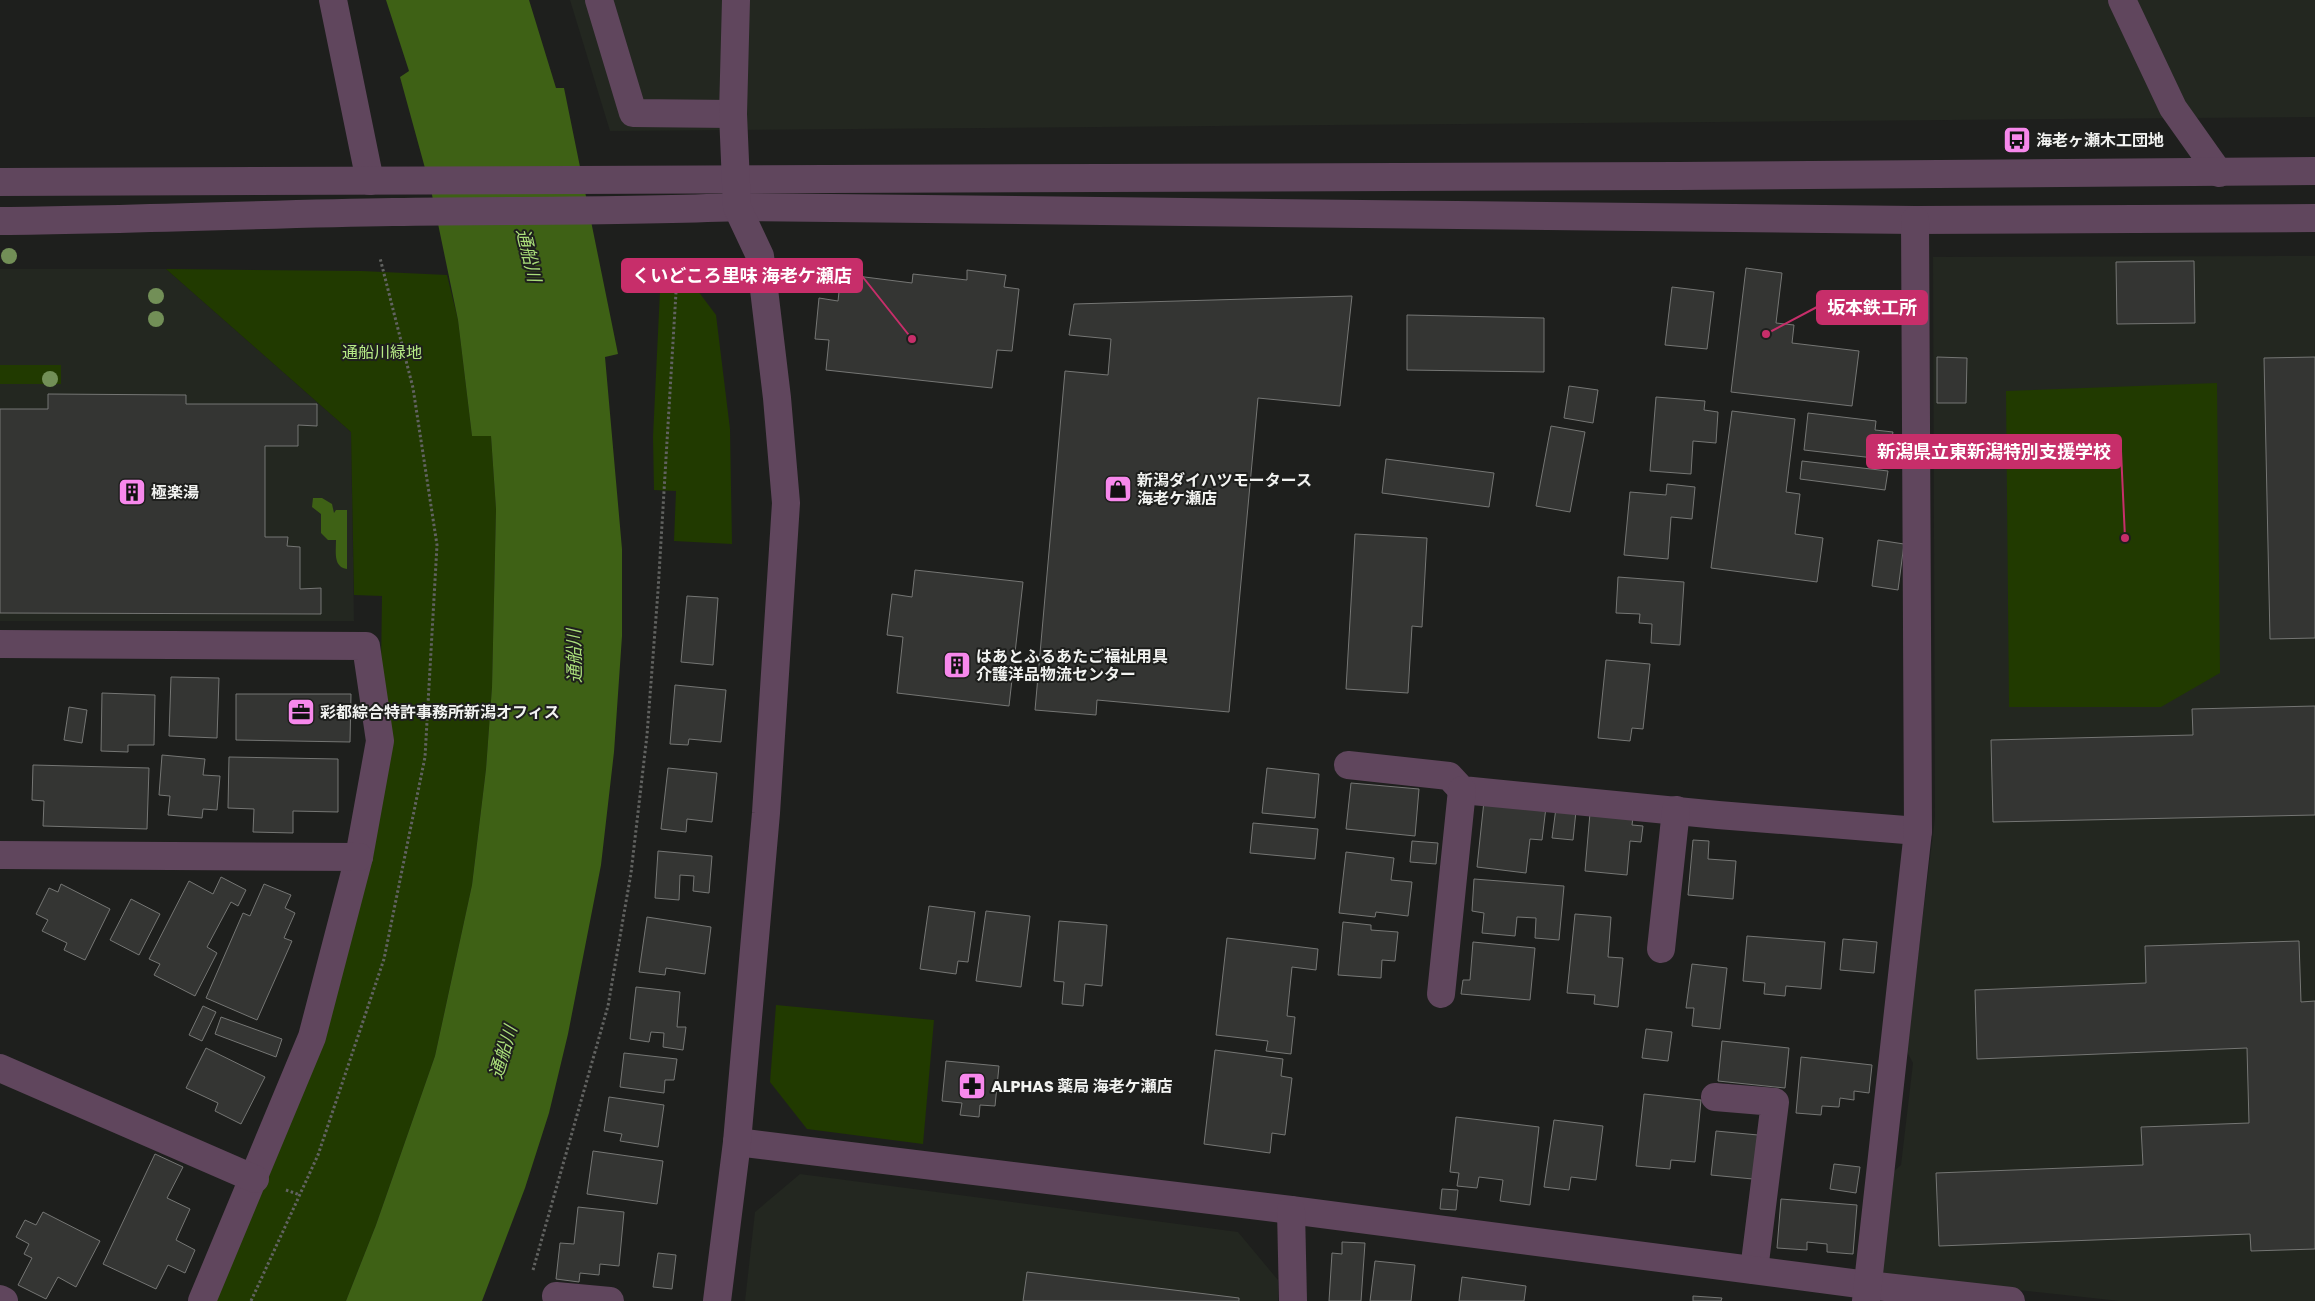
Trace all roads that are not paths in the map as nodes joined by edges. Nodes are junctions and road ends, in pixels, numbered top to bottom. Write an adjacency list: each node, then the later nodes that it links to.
1 (334, 0): 9 (street)
2 (599, 0): 5 (street)
3 (736, 0): 5 (street)
4 (2122, 0): 7 (street)
5 (733, 114): 8 (street)
6 (2315, 171): 7 (street)
7 (2219, 173): 8 (street)
8 (735, 178): 9 (street); 11 (street)
9 (379, 180): 10 (street)
10 (0, 182)
11 (737, 207): 13 (street); 14 (street); 26 (street)
12 (2315, 218): 13 (street)
13 (1915, 220): 19 (street)
14 (0, 221)
15 (0, 644): 21 (street)
16 (1348, 766): 17 (street)
17 (1462, 790): 18 (street); 23 (street)
18 (1676, 810): 19 (street); 22 (street)
19 (1918, 831): 30 (street)
20 (0, 855): 21 (street)
21 (360, 857): 27 (street)
22 (1661, 950)
23 (1441, 994)
24 (0, 1068): 27 (street)
25 (1716, 1097): 29 (street)
26 (737, 1142): 28 (street); 36 (street)
27 (254, 1180): 34 (street)
28 (1291, 1210): 29 (street); 37 (street)
29 (1754, 1270): 30 (street)
30 (1866, 1293): 38 (street)
31 (556, 1296): 35 (street)
32 (0, 1299): 33 (street)
33 (4, 1301)
34 (202, 1301)
35 (610, 1301)
36 (716, 1301)
37 (1293, 1301)
38 (2011, 1301)

